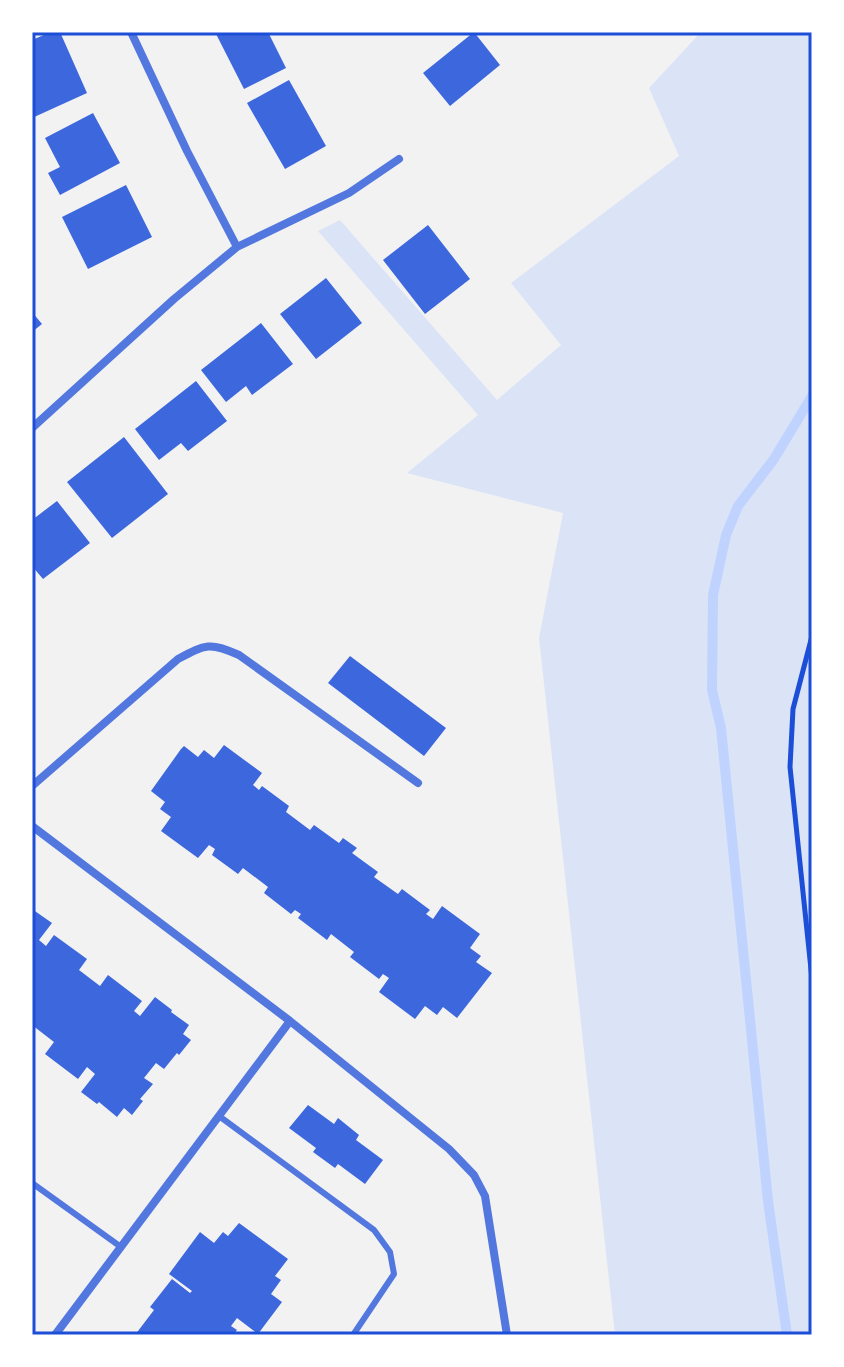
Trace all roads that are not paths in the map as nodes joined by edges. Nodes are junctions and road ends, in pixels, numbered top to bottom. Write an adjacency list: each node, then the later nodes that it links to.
1 (131, 32): 3 (street)
2 (399, 159): 3 (street)
3 (237, 247): 4 (street)
4 (32, 428)
5 (418, 783): 6 (street)
6 (32, 786)
7 (32, 826): 8 (street)
8 (290, 1021): 9 (street); 14 (street)
9 (219, 1116): 11 (street); 13 (lane)
10 (32, 1183): 11 (lane)
11 (121, 1247): 12 (street)
12 (55, 1335)
13 (353, 1335)
14 (507, 1335)

